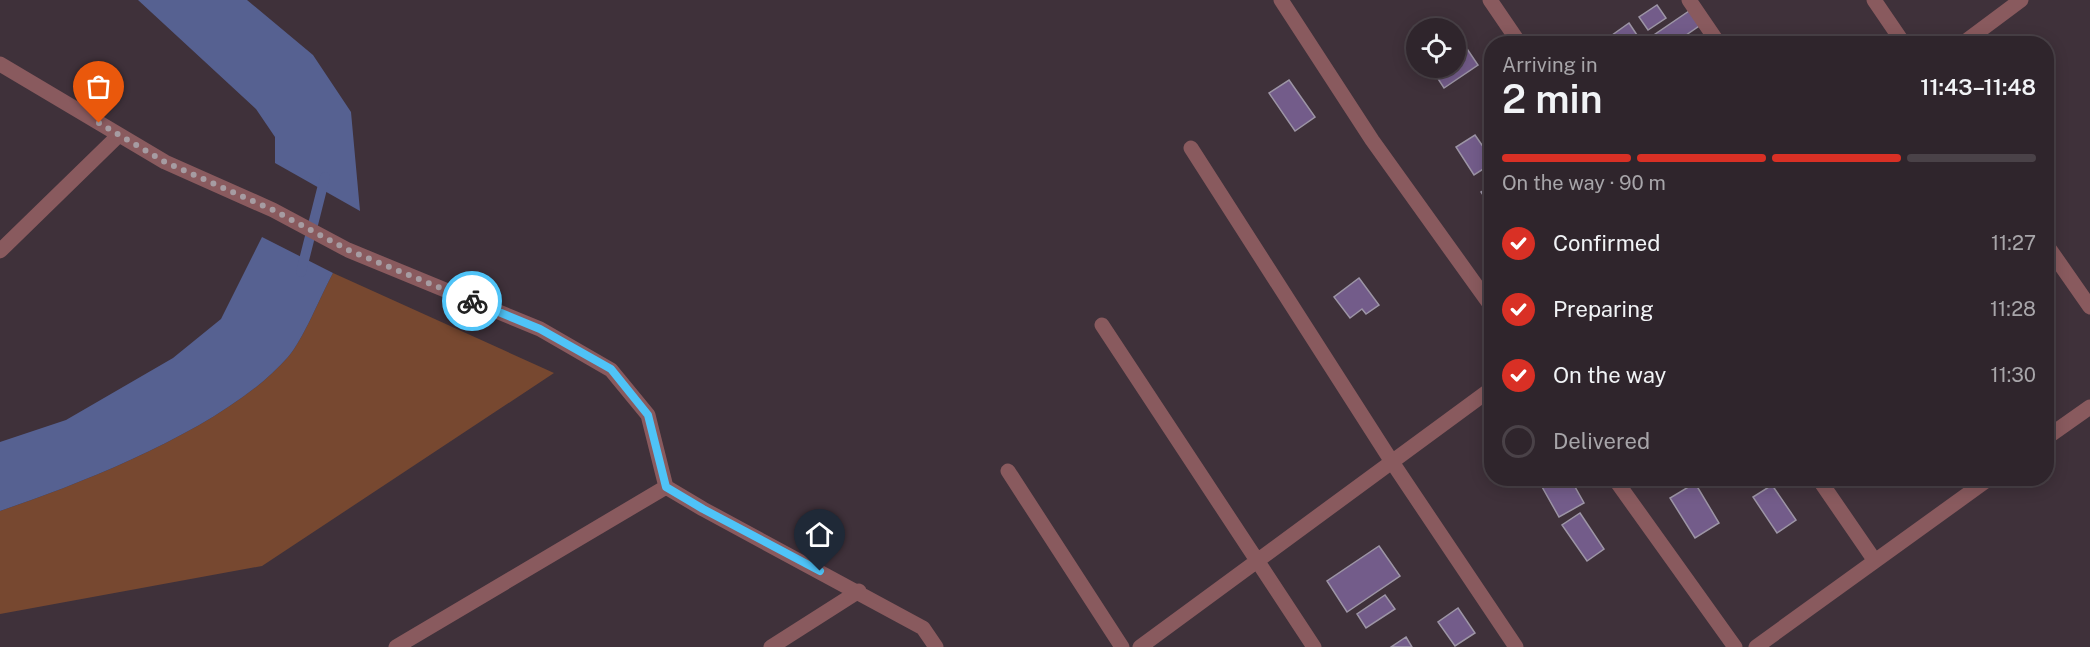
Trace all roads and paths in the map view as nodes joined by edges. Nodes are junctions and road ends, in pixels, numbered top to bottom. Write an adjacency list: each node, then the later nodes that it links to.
1 (1281, 0): 15 (street)
2 (1490, 0): 6 (street)
3 (1689, 0): 7 (street)
4 (1874, 0): 8 (street)
5 (2021, 0): 9 (street)
6 (1515, 36)
7 (1714, 36)
8 (1899, 36)
9 (1973, 36)
10 (0, 64): 11 (street)
11 (119, 135): 13 (street); 26 (street)
12 (1191, 148): 21 (street)
13 (0, 251)
14 (2054, 255): 16 (street)
15 (1484, 296)
16 (2090, 307)
17 (1102, 325): 28 (street)
18 (1484, 394): 21 (street)
19 (2089, 408): 20 (street)
20 (2054, 432)
21 (1392, 462): 28 (street); 36 (street)
22 (1008, 471): 33 (street)
23 (1620, 486): 37 (street)
24 (1823, 486): 27 (street)
25 (1979, 486): 27 (street)
26 (666, 487): 29 (street); 30 (street)
27 (1875, 561): 38 (street)
28 (1256, 562): 34 (street); 35 (street)
29 (859, 591): 31 (street); 32 (street)
30 (396, 647)
31 (771, 647)
32 (936, 647)
33 (1122, 647)
34 (1140, 647)
35 (1314, 647)
36 (1516, 647)
37 (1735, 647)
38 (1756, 647)

